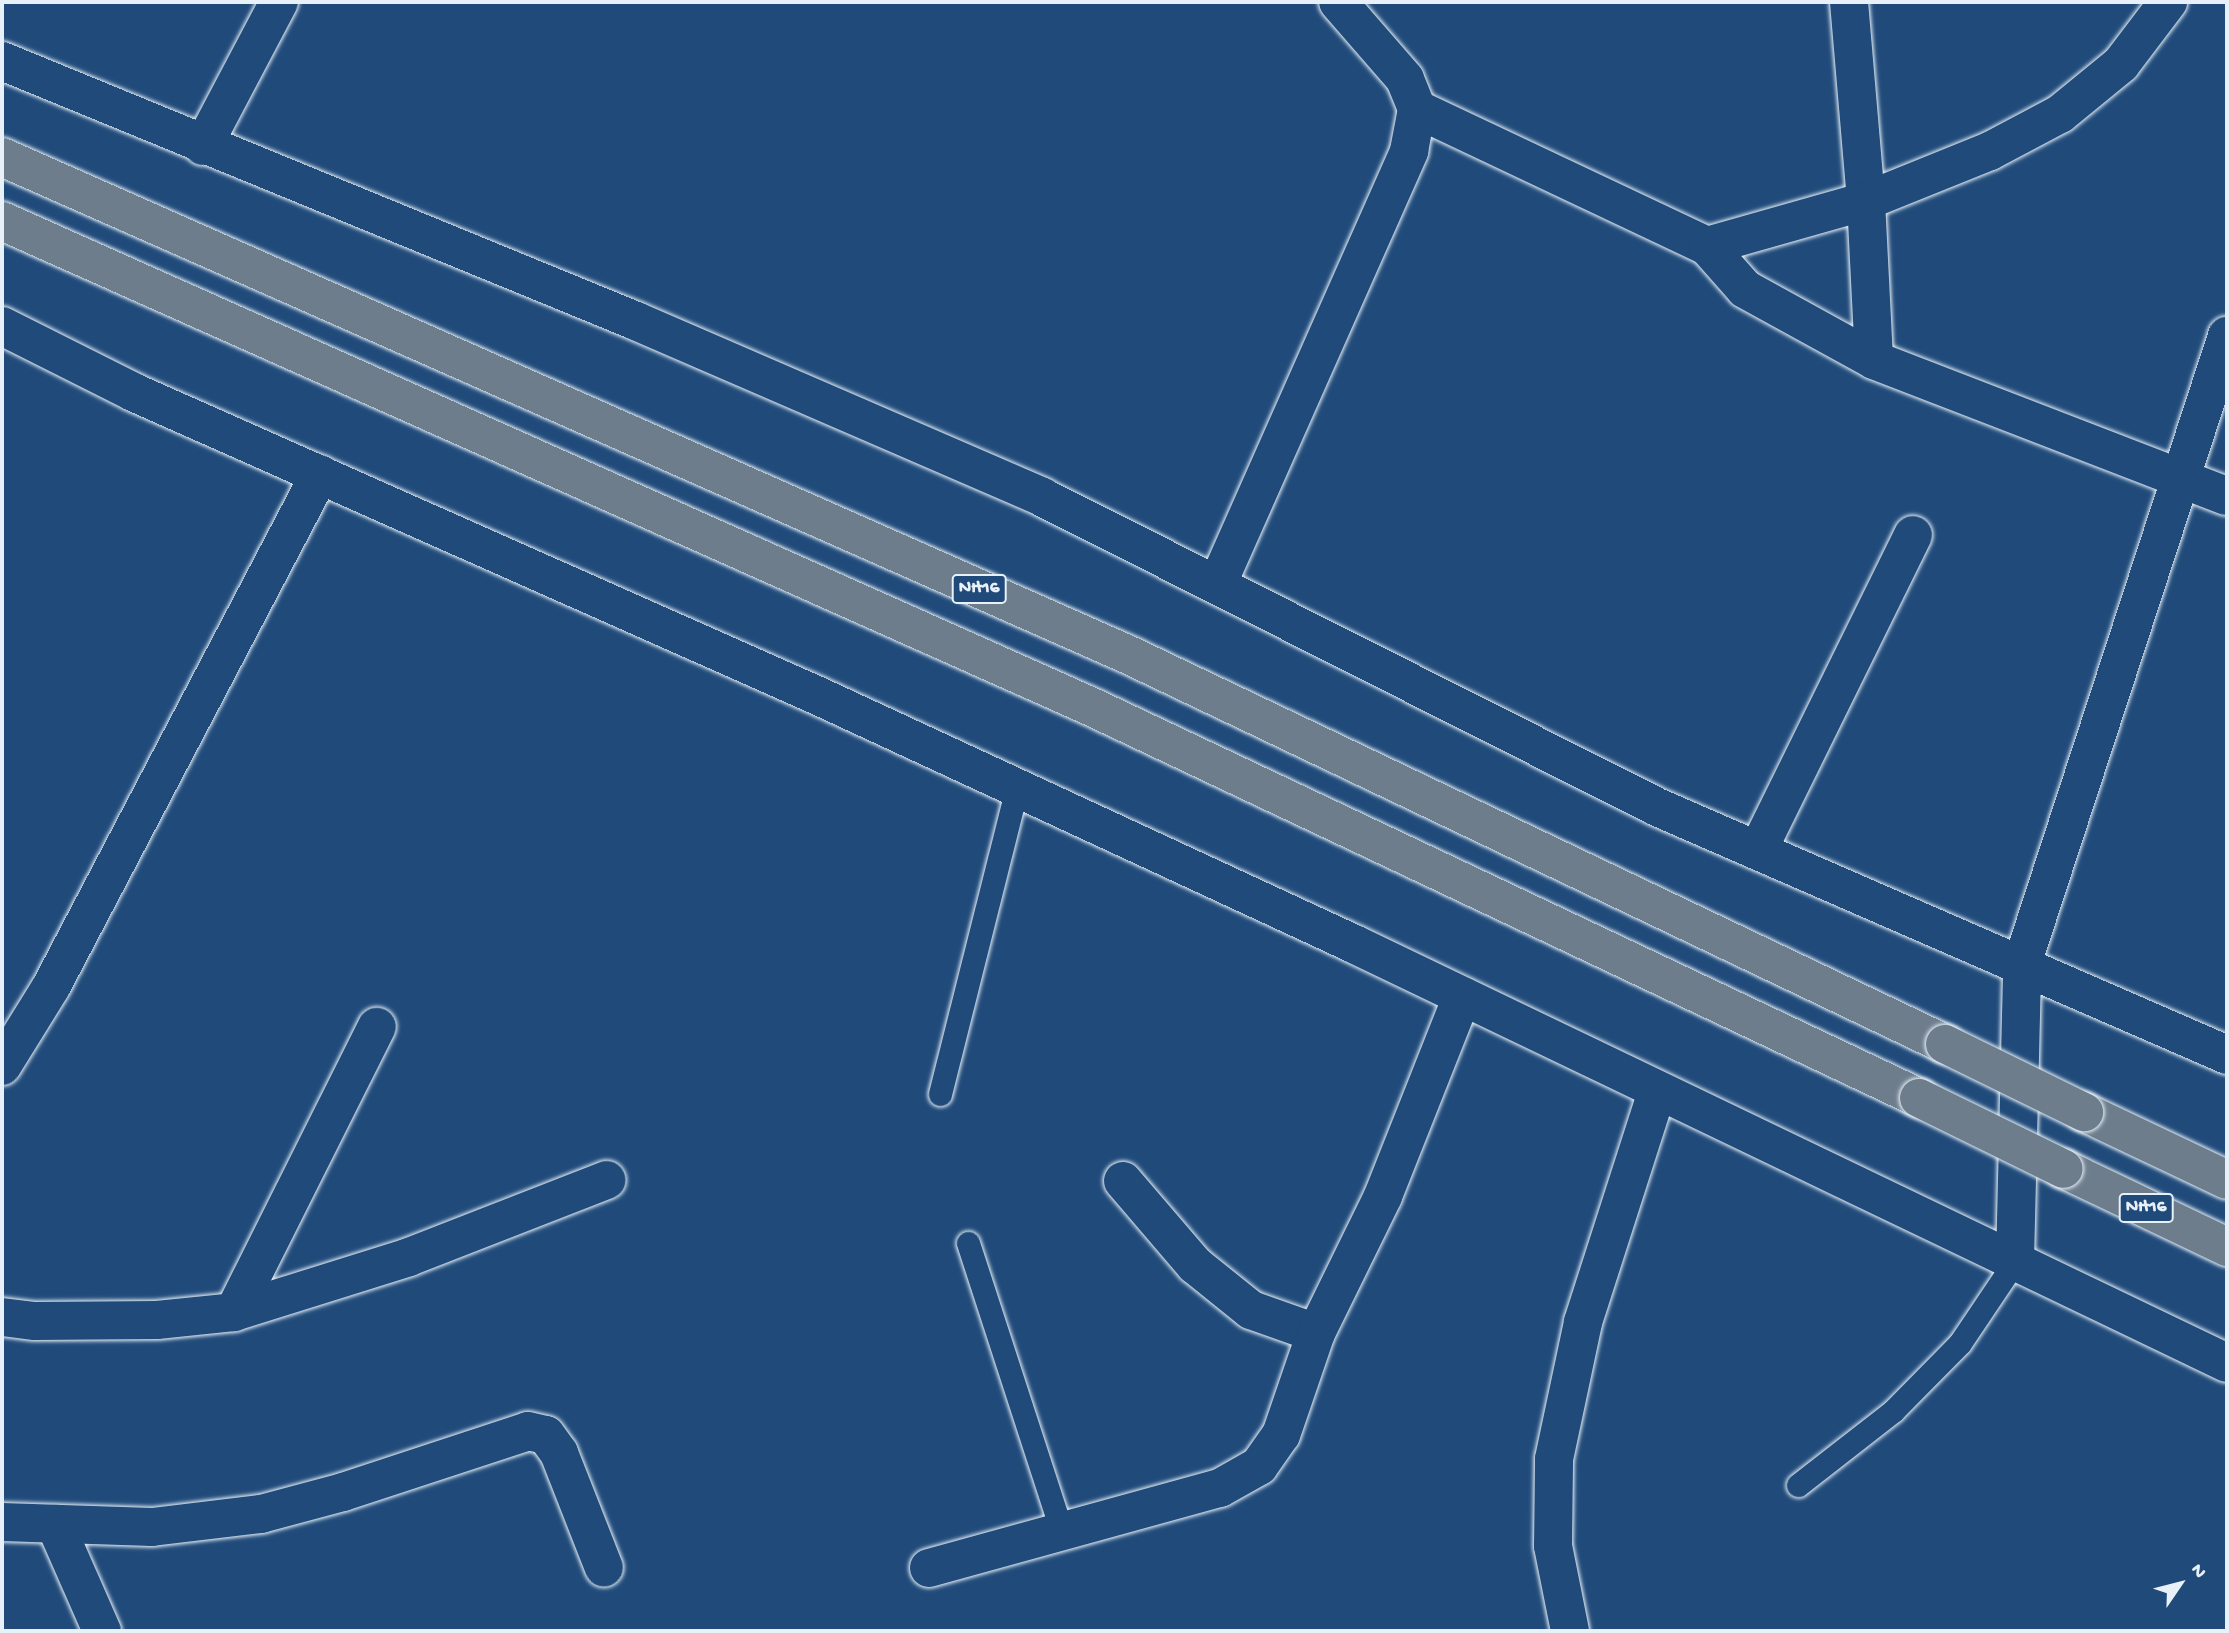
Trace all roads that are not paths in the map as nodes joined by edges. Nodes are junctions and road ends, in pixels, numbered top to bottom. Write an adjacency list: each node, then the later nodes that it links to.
1 (279, 2): 7 (street)
2 (1338, 2): 6 (street)
3 (1849, 2): 9 (street)
4 (2168, 2): 9 (street)
5 (2, 61): 7 (street)
6 (1417, 109): 11 (street); 19 (street)
7 (203, 146): 19 (street)
8 (2, 157): 30 (highway, NH16, bridge)
9 (1866, 201): 11 (street); 14 (street)
10 (2, 221): 33 (highway, NH16, bridge)
11 (1706, 246): 14 (street)
12 (2, 326): 15 (street)
13 (2227, 335): 16 (street)
14 (1874, 360): 16 (street)
15 (320, 474): 20 (street); 26 (street)
16 (2183, 477): 17 (street); 22 (street)
17 (2227, 496)
18 (1913, 535): 21 (street)
19 (1217, 584): 21 (street)
20 (1017, 788): 23 (street); 28 (lane)
21 (1758, 850): 22 (street)
22 (2022, 964): 25 (street); 34 (street)
23 (1462, 996): 27 (street); 37 (street)
24 (377, 1027): 35 (street)
25 (2227, 1055)
26 (2, 1066)
27 (1657, 1092): 34 (street); 46 (street)
28 (940, 1094)
29 (607, 1180): 35 (street)
30 (2227, 1180)
31 (1123, 1181): 37 (street)
32 (968, 1243): 42 (lane)
33 (2227, 1247)
34 (2015, 1261): 38 (street); 39 (lane)
35 (234, 1312): 36 (street)
36 (2, 1317)
37 (1316, 1333): 42 (street)
38 (2227, 1363)
39 (1798, 1485)
40 (2, 1522): 41 (street)
41 (55, 1524): 43 (street); 45 (street)
42 (1062, 1532): 44 (street)
43 (604, 1568)
44 (929, 1569)
45 (103, 1631)
46 (1570, 1631)

